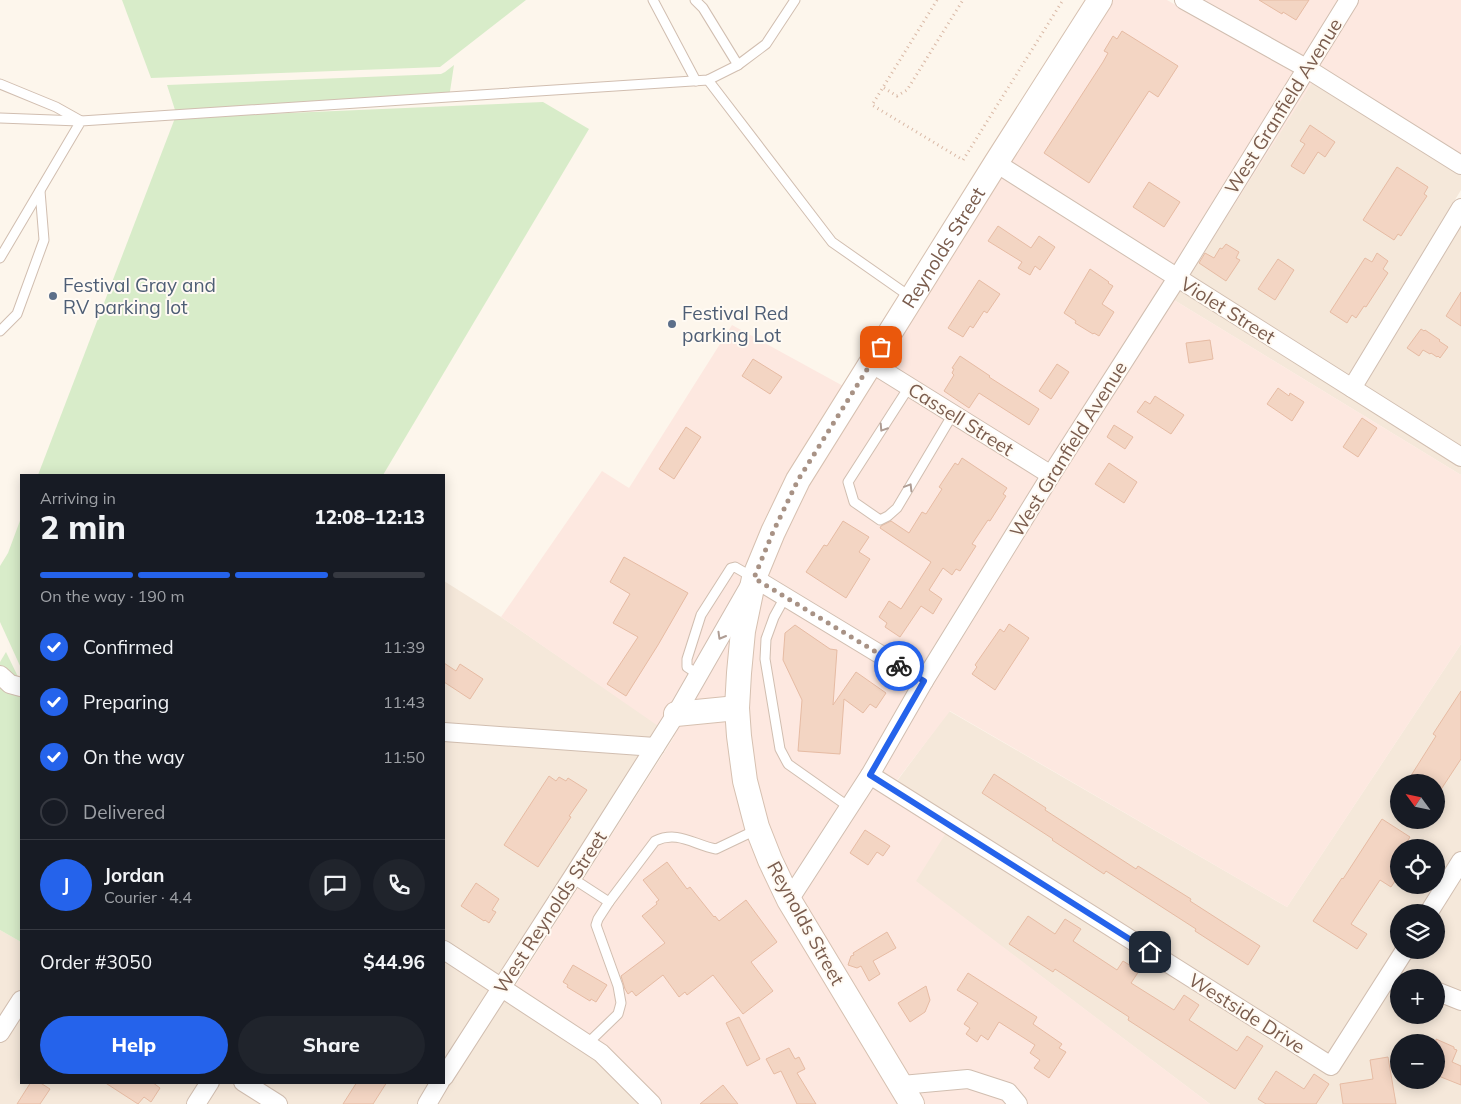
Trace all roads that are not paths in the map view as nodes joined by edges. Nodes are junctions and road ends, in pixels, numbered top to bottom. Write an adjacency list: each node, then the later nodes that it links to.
1 (653, 0): 10 (lane)
2 (695, 0): 7 (lane)
3 (795, 0): 7 (lane)
4 (1100, 0): 14 (main road, Reynolds Street)
5 (1184, 0): 8 (street)
6 (1349, 0): 8 (street, West Granfield Avenue)
7 (738, 65): 9 (lane)
8 (1306, 68): 15 (street); 19 (street, West Granfield Avenue)
9 (708, 80): 10 (lane); 20 (lane)
10 (696, 81): 13 (lane)
11 (0, 84): 13 (lane)
12 (0, 118): 13 (lane)
13 (81, 122): 16 (lane)
14 (996, 163): 19 (street, Violet Street); 20 (main road, Reynolds Street)
15 (1461, 165)
16 (40, 191): 18 (lane); 21 (lane)
17 (1461, 208): 24 (street)
18 (0, 258)
19 (1177, 278): 24 (street, Violet Street); 27 (street, West Granfield Avenue)
20 (912, 298): 22 (main road, Reynolds Street)
21 (0, 331)
22 (871, 363): 23 (street, Cassell Street); 28 (main road, Reynolds Street)
23 (909, 387): 25 (street, Cassell Street); 25 (lane, one-way to 25)
24 (1352, 388): 26 (street, Violet Street)
25 (953, 414): 27 (street, Cassell Street)
26 (1461, 457)
27 (1051, 475): 32 (street, West Granfield Avenue)
28 (754, 578): 29 (street); 31 (street, Reynolds Street, one-way to 31); 31 (lane); 34 (main road, Reynolds Street)
29 (785, 597): 32 (street); 39 (lane)
30 (0, 675): 33 (street)
31 (699, 675): 35 (street, Reynolds Street)
32 (924, 681): 38 (street, West Granfield Avenue)
33 (20, 687)
34 (737, 708): 35 (main road); 40 (main road, Reynolds Street)
35 (676, 714): 37 (street, Reynolds Street)
36 (445, 732): 37 (street)
37 (655, 747): 42 (street, West Reynolds Street)
38 (870, 775): 39 (street, West Granfield Avenue); 47 (street, Westside Drive)
39 (848, 808): 43 (street, West Granfield Avenue)
40 (758, 829): 43 (main road, Reynolds Street); 44 (lane)
41 (1461, 861): 45 (street)
42 (572, 878): 44 (lane); 48 (street, West Reynolds Street)
43 (789, 900): 58 (main road, Reynolds Street)
44 (609, 902): 53 (lane)
45 (1434, 904)
46 (445, 951): 48 (street)
47 (1390, 983)
48 (502, 987): 53 (street); 54 (street, West Reynolds Street)
49 (1445, 995): 51 (street)
50 (20, 1002): 52 (street)
51 (1461, 1002)
52 (0, 1033)
53 (587, 1044): 62 (street)
54 (445, 1075)
55 (209, 1084): 59 (street)
56 (246, 1084): 60 (street)
57 (439, 1084): 61 (street)
58 (907, 1094): 63 (street)
59 (196, 1104)
60 (278, 1104)
61 (427, 1104)
62 (652, 1104)
63 (1018, 1104)

